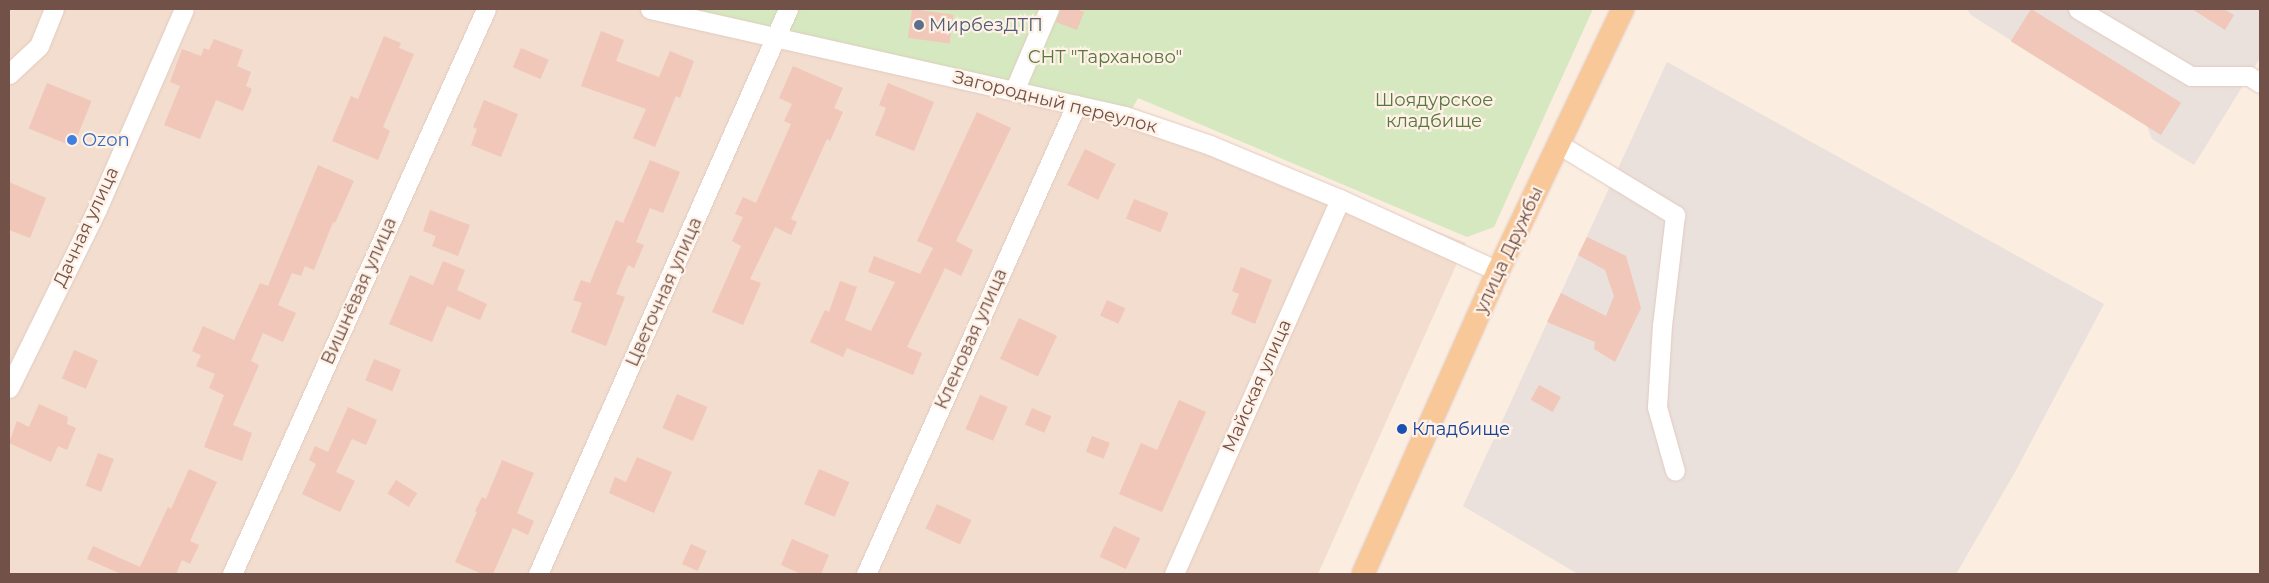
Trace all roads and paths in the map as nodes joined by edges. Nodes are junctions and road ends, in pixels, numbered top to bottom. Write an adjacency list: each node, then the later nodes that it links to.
1 (54, 9): 10 (street)
2 (184, 9): 17 (street, Дачная улица)
3 (486, 9): 19 (street, Вишнёвая улица)
4 (650, 9): 9 (street, Загородный переулок)
5 (788, 9): 9 (street, Цветочная улица)
6 (1049, 9): 12 (street)
7 (1623, 9): 14 (main road, улица Дружбы)
8 (2078, 9): 11 (street)
9 (777, 36): 12 (street, Загородный переулок); 20 (street, Цветочная улица)
10 (9, 74)
11 (2260, 83)
12 (1014, 91): 13 (street, Загородный переулок)
13 (1076, 105): 15 (street, Загородный переулок); 21 (street, Кленовая улица)
14 (1560, 145): 16 (main road, улица Дружбы); 18 (street)
15 (1340, 199): 16 (street, Загородный переулок); 22 (street, Майская улица)
16 (1498, 271): 23 (main road, улица Дружбы)
17 (9, 388)
18 (1675, 471)
19 (232, 574)
20 (538, 574)
21 (866, 574)
22 (1174, 574)
23 (1363, 574)

